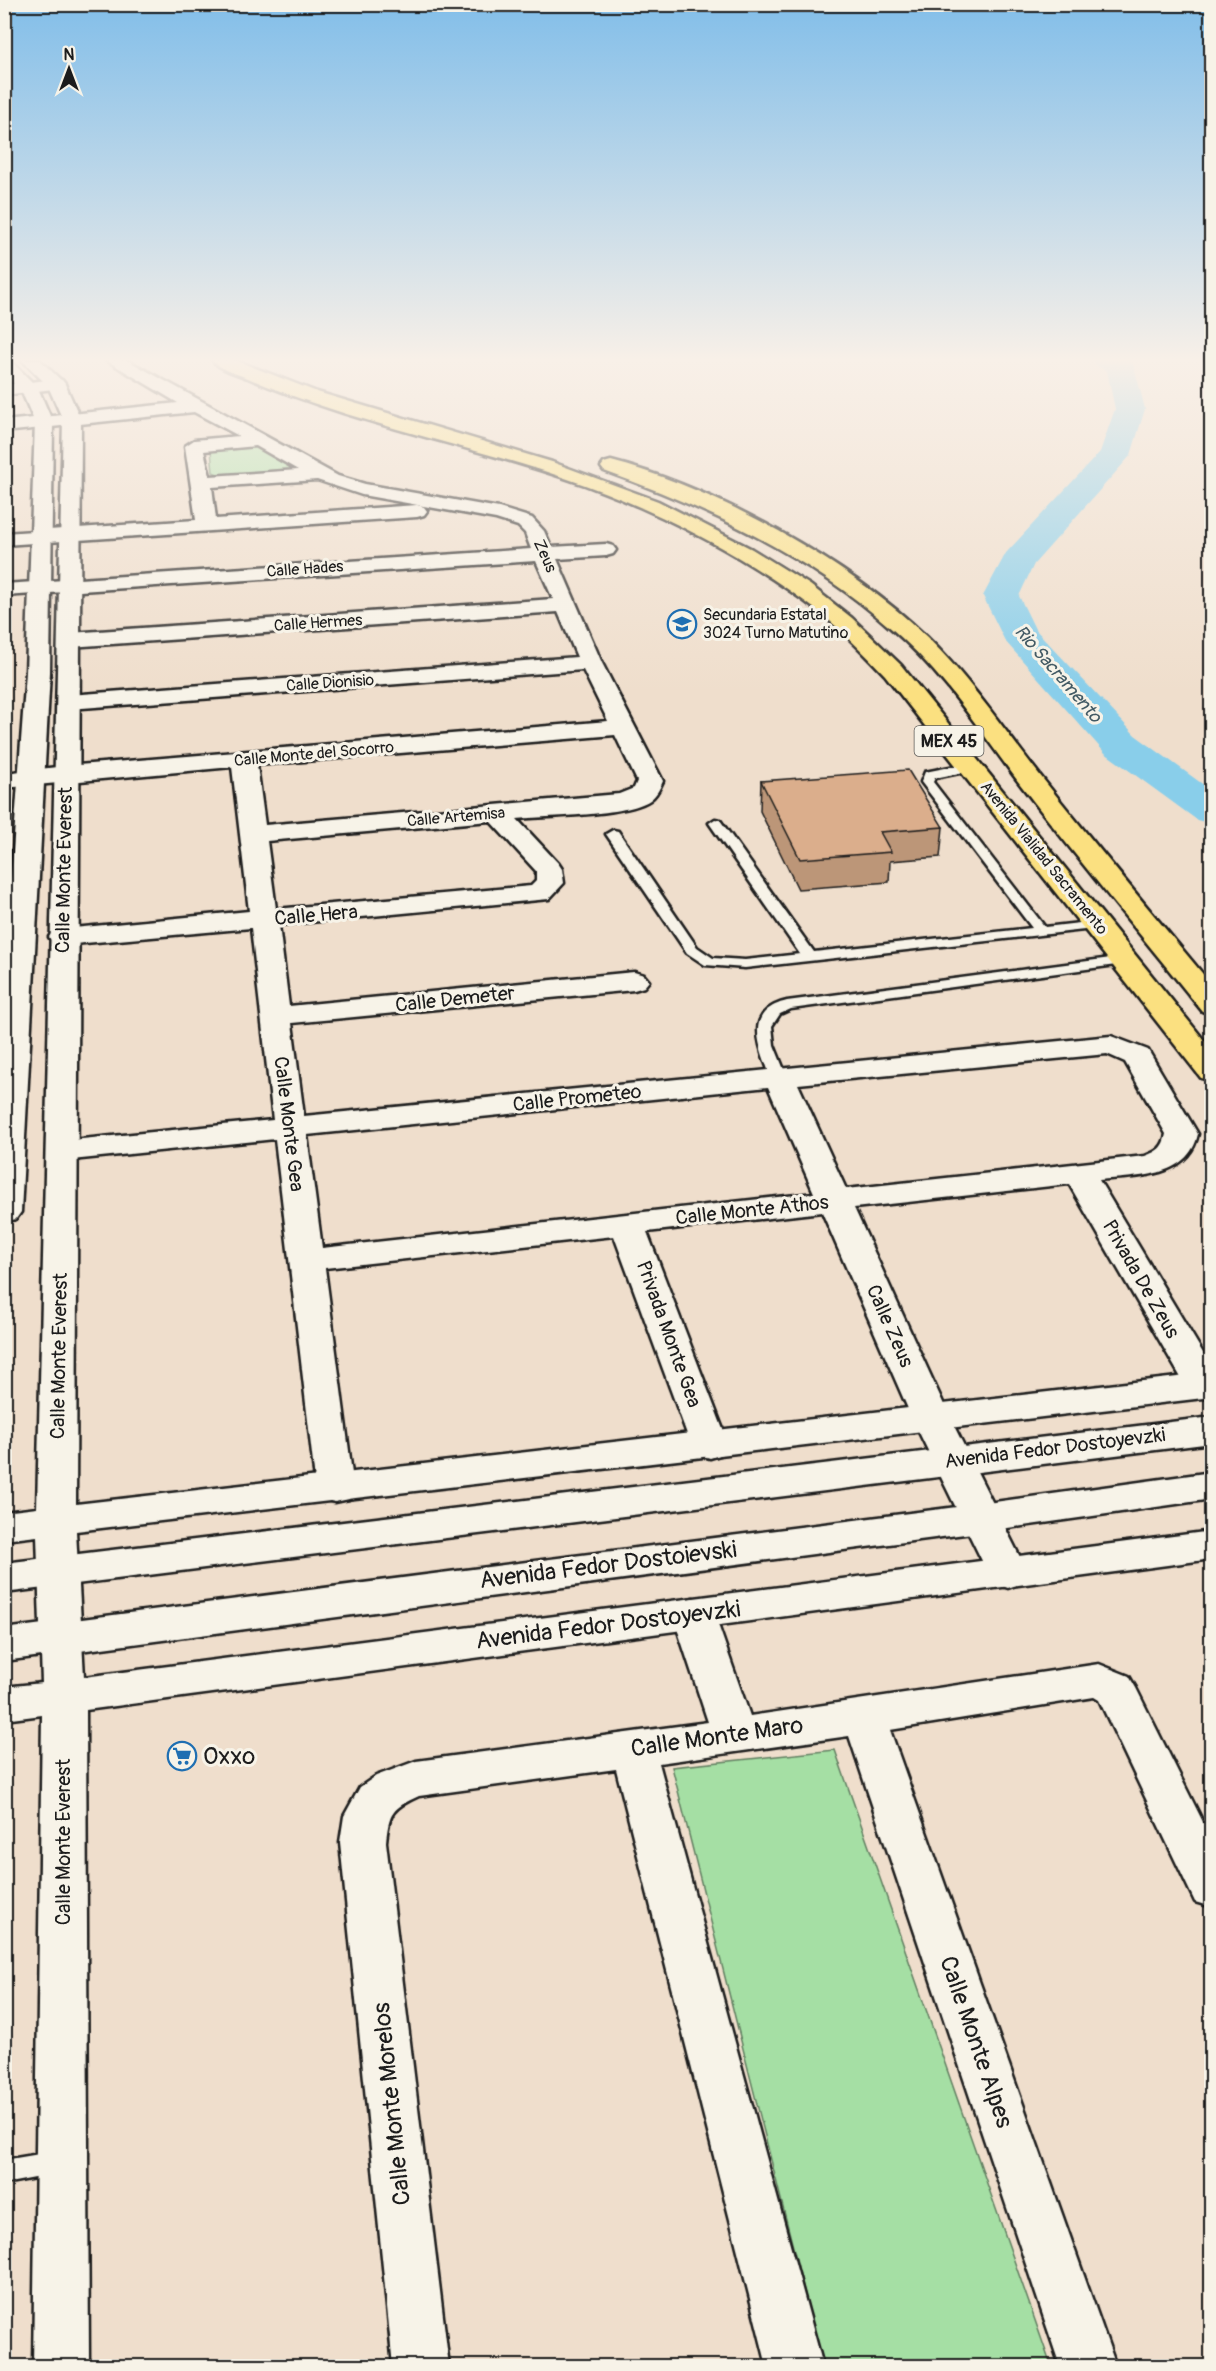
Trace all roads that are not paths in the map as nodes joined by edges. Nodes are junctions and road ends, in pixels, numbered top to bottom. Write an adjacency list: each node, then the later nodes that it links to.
1 (57, 471): 10 (street, Calle Monte Everest)
2 (200, 471): 7 (street)
3 (314, 471): 6 (street, Zeus)
4 (555, 471): 22 (highway, Avenida Vialidad Sacramento / MEX 45)
5 (618, 471): 39 (highway, Avenida Vialidad Sacramento / MEX 45)
6 (320, 474): 7 (street); 8 (street, Zeus)
7 (202, 482): 9 (street)
8 (464, 508): 9 (street); 13 (street, Zeus)
9 (207, 525): 10 (street)
10 (55, 534): 11 (street); 14 (street, Calle Monte Everest)
11 (4, 538)
12 (606, 550): 13 (street, Calle Hades)
13 (545, 554): 14 (street, Calle Hades); 16 (street, Zeus)
14 (53, 586): 15 (street, Calle Hades); 17 (street, Calle Monte Everest); 24 (street, Calle Monte Everest)
15 (4, 590)
16 (566, 605): 17 (street, Calle Hermes); 18 (street, Zeus)
17 (70, 640): 19 (street, Calle Monte Everest)
18 (591, 663): 19 (street, Calle Dionisio); 20 (street, Zeus)
19 (69, 702): 23 (street, Calle Monte Everest)
20 (624, 727): 21 (street, Calle Monte del Socorro); 26 (street, Zeus)
21 (244, 760): 23 (street, Calle Monte del Socorro); 29 (street, Calle Monte Gea)
22 (970, 767): 32 (highway, Avenida Vialidad Sacramento / MEX 45); 33 (lane)
23 (66, 773): 24 (street, Calle Monte del Socorro); 34 (street, Calle Monte Everest)
24 (30, 777): 25 (street, Calle Monte del Socorro); 37 (street, Calle Monte Everest)
25 (4, 780)
26 (650, 781): 27 (street, Calle Artemisa)
27 (498, 814): 29 (street, Calle Artemisa); 31 (street, Calle Hera)
28 (715, 823): 35 (lane)
29 (253, 834): 31 (street, Calle Monte Gea)
30 (614, 834): 35 (lane)
31 (263, 920): 34 (street, Calle Hera); 40 (street, Calle Monte Gea)
32 (1097, 925): 33 (lane); 36 (highway, Avenida Vialidad Sacramento / MEX 45)
33 (1041, 931): 35 (lane)
34 (63, 937): 45 (street, Calle Monte Everest)
35 (810, 957)
36 (1126, 960): 41 (highway, Avenida Vialidad Sacramento / MEX 45); 42 (lane)
37 (12, 979): 48 (street, Calle Monte Everest)
38 (634, 981): 40 (street, Calle Demeter)
39 (1212, 1005)
40 (275, 1016): 43 (street, Calle Monte Gea)
41 (1212, 1071)
42 (779, 1077): 43 (street, Calle Prometeo); 44 (street, Calle Prometeo); 47 (street, Calle Zeus)
43 (289, 1127): 45 (street, Calle Prometeo); 50 (street, Calle Monte Gea)
44 (1182, 1134): 46 (street, Calle Monte Athos)
45 (62, 1151): 59 (street, Calle Monte Everest)
46 (1078, 1172): 47 (street, Calle Monte Athos); 51 (street, Privada De Zeus)
47 (835, 1201): 49 (street, Calle Monte Athos); 52 (street, Calle Zeus)
48 (4, 1212)
49 (627, 1224): 50 (street, Calle Monte Athos); 54 (street, Privada Monte Gea)
50 (306, 1260): 57 (street, Calle Monte Gea)
51 (1208, 1385): 52 (street)
52 (931, 1418): 54 (street); 55 (street, Calle Zeus)
53 (1212, 1430): 55 (street, Avenida Fedor Dostoyevzki)
54 (710, 1444): 57 (street)
55 (952, 1460): 58 (street, Calle Zeus); 62 (street, Avenida Fedor Dostoyevzki)
56 (1212, 1485): 58 (street, Avenida Fedor Dostoievski)
57 (334, 1489): 59 (street)
58 (980, 1518): 63 (street, Calle Zeus); 66 (street, Avenida Fedor Dostoievski)
59 (57, 1519): 60 (street); 62 (street, Calle Monte Everest)
60 (4, 1526)
61 (1212, 1545): 63 (street, Avenida Fedor Dostoyevzki)
62 (60, 1571): 64 (street, Avenida Fedor Dostoyevzki); 66 (street, Calle Monte Everest)
63 (1008, 1573): 65 (street, Avenida Fedor Dostoyevzki)
64 (4, 1578)
65 (693, 1613): 68 (street, Avenida Fedor Dostoyevzki); 71 (street)
66 (62, 1636): 67 (street, Avenida Fedor Dostoievski); 68 (street, Calle Monte Everest)
67 (4, 1645)
68 (64, 1696): 69 (street, Avenida Fedor Dostoyevzki); 75 (street, Calle Monte Everest)
69 (4, 1704)
70 (864, 1717): 71 (street, Calle Monte Maro); 74 (street, Calle Monte Maro); 80 (street, Calle Monte Alpes)
71 (734, 1734): 72 (street, Calle Monte Maro)
72 (633, 1748): 73 (street, Calle Monte Maro); 79 (street)
73 (363, 1842): 78 (street, Calle Monte Morelos)
74 (1212, 1888)
75 (62, 2162): 76 (lane); 77 (street, Calle Monte Everest)
76 (4, 2172)
77 (61, 2367)
78 (422, 2367)
79 (795, 2367)
80 (1088, 2367)

